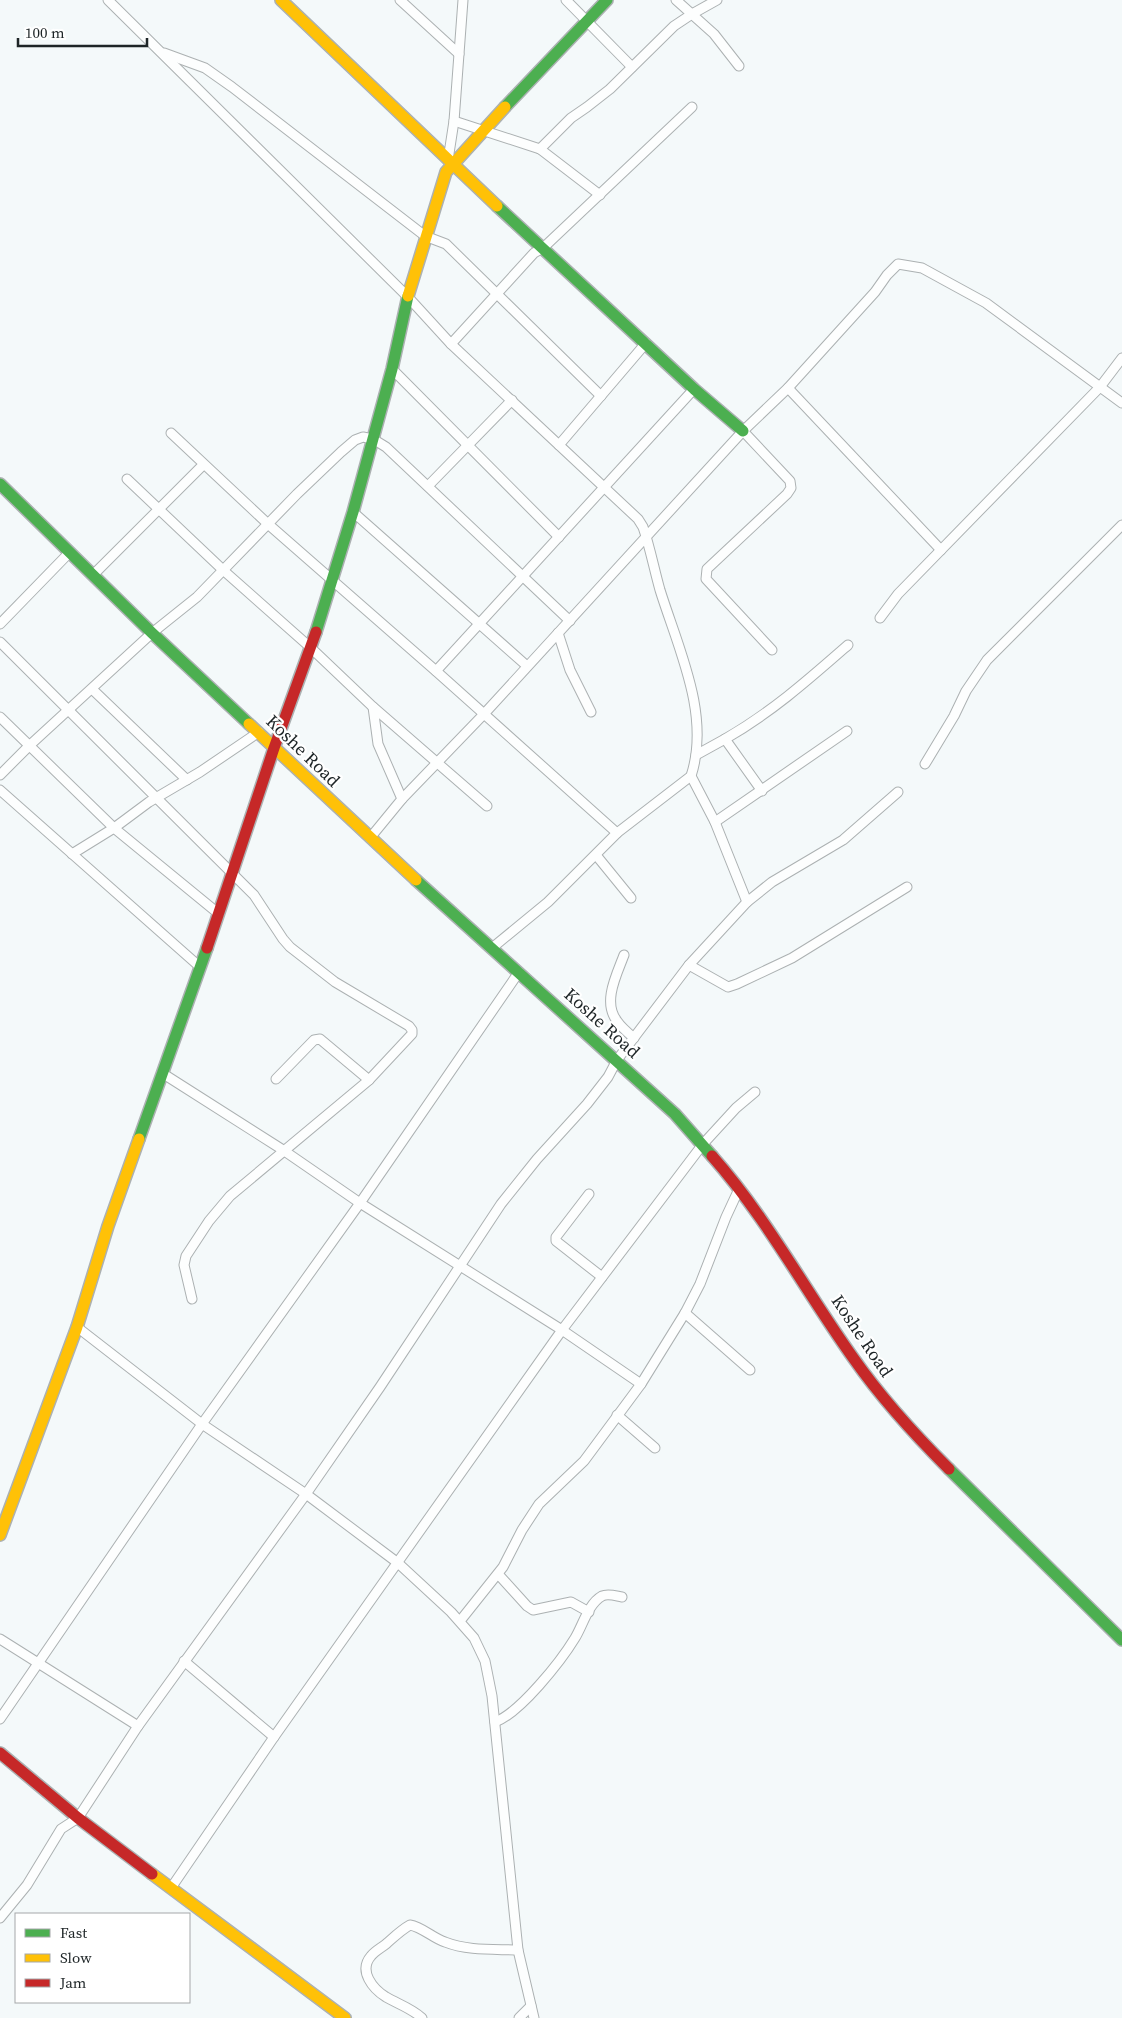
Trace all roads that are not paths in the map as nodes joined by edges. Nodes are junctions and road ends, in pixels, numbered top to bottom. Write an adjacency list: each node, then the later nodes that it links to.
1 (108, 0): 11 (street)
2 (281, 0): 19 (street)
3 (400, 0): 12 (street)
4 (463, 0): 12 (street)
5 (566, 0): 10 (street)
6 (607, 0): 10 (street)
7 (676, 0): 9 (street)
8 (717, 0): 9 (street)
9 (692, 14): 13 (street); 14 (street)
10 (587, 21): 14 (street); 17 (street)
11 (160, 52): 21 (street); 24 (street)
12 (459, 54): 16 (street)
13 (739, 66)
14 (632, 67): 18 (street)
15 (692, 106): 20 (street)
16 (454, 120): 17 (street); 19 (street)
17 (483, 131): 18 (street); 19 (street)
18 (540, 149): 20 (street)
19 (451, 162): 21 (street); 22 (street)
20 (600, 194): 22 (street)
21 (425, 236): 23 (street); 24 (street)
22 (543, 248): 23 (street); 25 (street)
23 (497, 294): 26 (street); 32 (street)
24 (408, 297): 26 (street); 28 (street)
25 (646, 343): 31 (street); 32 (street)
26 (452, 344): 33 (street)
27 (1122, 358): 29 (street)
28 (392, 369): 37 (street); 38 (street)
29 (1100, 387): 30 (street); 34 (street); 51 (street)
30 (788, 388): 35 (street); 51 (street)
31 (694, 389): 35 (street); 44 (street)
32 (601, 396): 39 (street)
33 (512, 400): 38 (street); 39 (street)
34 (1122, 403)
35 (743, 431): 49 (street); 66 (street)
36 (171, 433): 40 (street)
37 (373, 439): 43 (street); 46 (street); 47 (street)
38 (468, 445): 43 (street); 50 (street)
39 (559, 445): 44 (street)
40 (203, 465): 45 (street); 47 (street)
41 (127, 479): 45 (street)
42 (0, 484): 52 (street, Koshe Road)
43 (428, 486): 55 (street)
44 (605, 487): 49 (street); 50 (street)
45 (159, 511): 53 (street); 54 (street)
46 (353, 512): 56 (street); 60 (street)
47 (268, 524): 53 (street); 56 (street)
48 (1122, 525): 82 (street)
49 (646, 536): 58 (street); 80 (street)
50 (558, 537): 55 (street)
51 (941, 550): 57 (street)
52 (69, 553): 54 (street, Koshe Road); 59 (street)
53 (223, 570): 61 (street); 65 (street)
54 (93, 574): 61 (street, Koshe Road)
55 (522, 577): 58 (street); 60 (street)
56 (332, 580): 65 (street); 68 (street)
57 (880, 618)
58 (570, 621): 62 (street)
59 (0, 624)
60 (478, 624): 67 (street); 68 (street)
61 (152, 633): 69 (street); 75 (street, Koshe Road)
62 (558, 633): 67 (street); 72 (street)
63 (0, 642): 71 (street)
64 (848, 645): 77 (street)
65 (311, 648): 70 (street); 79 (street)
66 (772, 650)
67 (527, 666): 73 (street)
68 (436, 671): 73 (street)
69 (92, 689): 71 (street); 85 (street)
70 (373, 706): 81 (street); 90 (street)
71 (69, 711): 78 (street); 89 (street)
72 (591, 712)
73 (484, 714): 81 (street); 94 (street)
74 (0, 717): 78 (street)
75 (259, 732): 79 (street, Koshe Road); 85 (street)
76 (847, 732): 87 (street)
77 (725, 739): 80 (street); 87 (street)
78 (30, 745): 83 (street); 93 (street)
79 (274, 748): 95 (street, Koshe Road); 98 (street)
80 (696, 755): 84 (street)
81 (438, 763): 90 (street); 91 (street)
82 (925, 764)
83 (0, 775)
84 (690, 776): 92 (street); 94 (street)
85 (187, 780): 89 (street)
86 (0, 790): 96 (street)
87 (762, 791): 92 (street)
88 (898, 792): 101 (street)
89 (155, 798): 93 (street); 98 (street)
90 (402, 800): 95 (street)
91 (487, 806)
92 (715, 822): 101 (street)
93 (114, 828): 96 (street); 102 (street)
94 (618, 833): 97 (street)
95 (370, 838): 103 (street, Koshe Road)
96 (72, 854): 106 (street)
97 (596, 855): 100 (street); 103 (street)
98 (233, 874): 102 (street); 112 (street)
99 (907, 887): 105 (street)
100 (631, 898)
101 (746, 902): 105 (street)
102 (219, 914): 106 (street)
103 (492, 948): 107 (street, Koshe Road)
104 (624, 955): 108 (street)
105 (689, 965): 108 (street)
106 (200, 967): 110 (street)
107 (519, 972): 109 (street, Koshe Road); 118 (street)
108 (634, 1038): 109 (street)
109 (617, 1060): 114 (street, Koshe Road); 119 (street)
110 (162, 1073): 115 (street); 123 (street)
111 (276, 1079): 112 (street)
112 (369, 1080): 115 (street)
113 (755, 1092): 114 (street)
114 (702, 1144): 116 (street, Koshe Road); 120 (street)
115 (283, 1150): 118 (street); 121 (street)
116 (739, 1189): 122 (street); 138 (street, Koshe Road)
117 (589, 1194): 120 (street)
118 (360, 1203): 119 (street); 128 (street)
119 (461, 1266): 124 (street); 130 (street)
120 (602, 1277): 124 (street)
121 (192, 1298)
122 (685, 1313): 125 (street); 126 (street)
123 (77, 1327): 128 (street); 131 (street)
124 (562, 1330): 126 (street); 132 (street)
125 (750, 1370)
126 (642, 1384): 127 (street)
127 (617, 1415): 129 (street); 133 (street)
128 (202, 1424): 130 (street); 140 (street)
129 (655, 1448)
130 (306, 1494): 132 (street); 139 (street)
131 (0, 1535)
132 (398, 1563): 136 (street); 144 (street)
133 (498, 1574): 135 (street); 136 (street)
134 (622, 1597): 135 (street)
135 (589, 1612): 142 (street)
136 (460, 1621): 142 (street)
137 (0, 1639): 140 (street)
138 (1122, 1640)
139 (184, 1661): 143 (street); 144 (street)
140 (37, 1663): 141 (street); 143 (street)
141 (0, 1719)
142 (495, 1722): 149 (street)
143 (138, 1726): 146 (street)
144 (274, 1737): 147 (street)
145 (0, 1753): 146 (street)
146 (78, 1818): 147 (street); 148 (street)
147 (171, 1888): 151 (street)
148 (0, 1918)
149 (518, 1950): 150 (street); 152 (street)
150 (531, 2006): 153 (street); 154 (street)
151 (345, 2018)
152 (422, 2018)
153 (519, 2018)
154 (534, 2018)

